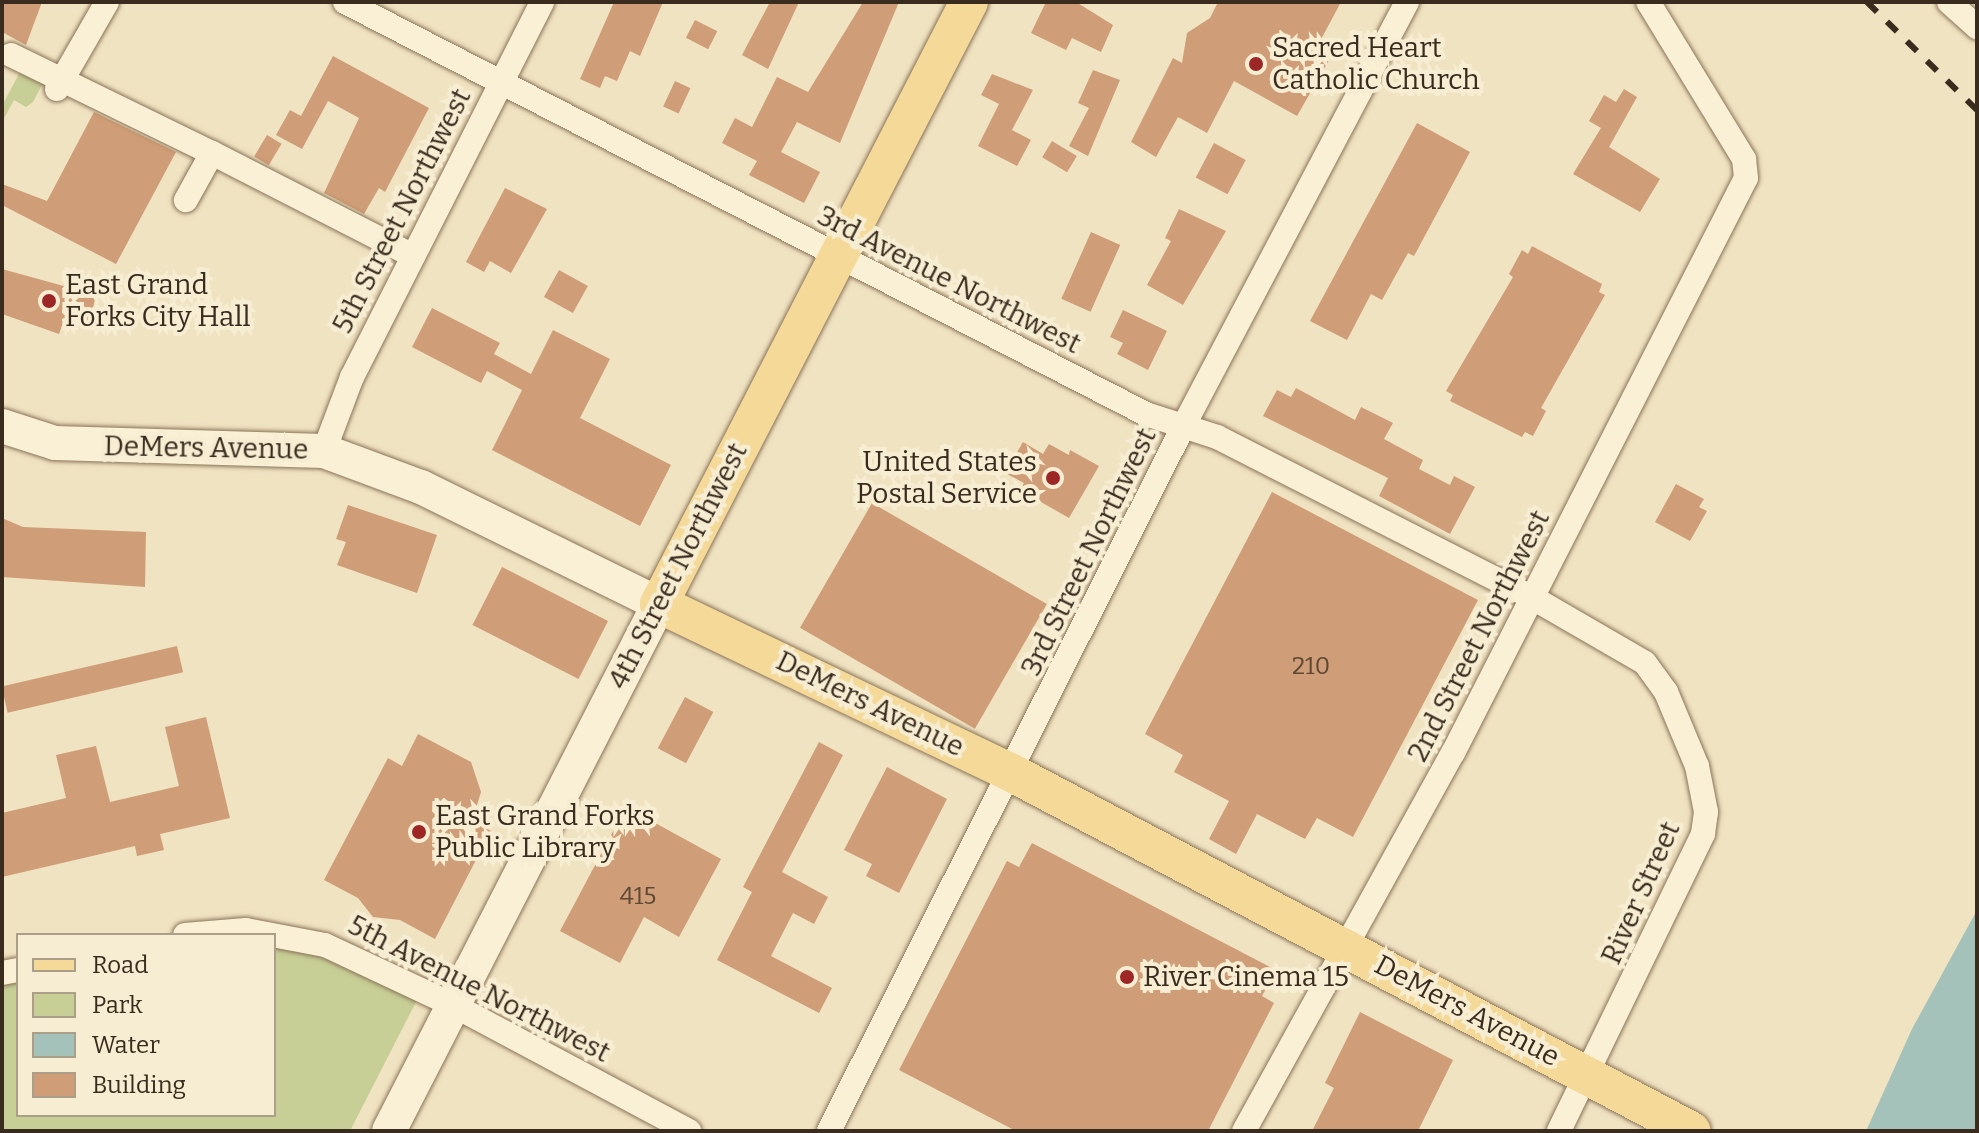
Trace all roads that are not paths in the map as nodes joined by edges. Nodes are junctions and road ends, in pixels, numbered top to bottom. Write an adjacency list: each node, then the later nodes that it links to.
1 (107, 2): 10 (street)
2 (345, 2): 11 (street, 3rd Avenue Northwest)
3 (542, 2): 11 (street, 5th Street Northwest)
4 (969, 2): 15 (main road, 4th Street Northwest)
5 (1407, 2): 16 (street, 3rd Street Northwest)
6 (1648, 2): 19 (street, 2nd Street Northwest)
7 (1949, 2): 8 (street)
8 (1977, 27)
9 (11, 55): 10 (street)
10 (60, 83): 12 (street)
11 (501, 83): 14 (street, 5th Street Northwest); 15 (street, 3rd Avenue Northwest)
12 (212, 153): 13 (street); 14 (street)
13 (186, 200)
14 (413, 256): 18 (street, 5th Street Northwest)
15 (836, 257): 16 (street, 3rd Avenue Northwest); 20 (main road, 4th Street Northwest)
16 (1184, 425): 19 (street, 3rd Avenue Northwest); 21 (street, 3rd Street Northwest)
17 (2, 426): 18 (main road, DeMers Avenue)
18 (324, 451): 20 (main road, DeMers Avenue)
19 (1533, 598): 23 (street, 2nd Street Northwest); 25 (street, River Street)
20 (659, 604): 21 (main road, DeMers Avenue); 24 (main road, 4th Street Northwest)
21 (1012, 773): 23 (main road, DeMers Avenue); 29 (street, 3rd Street Northwest)
22 (276, 935): 24 (street, 5th Avenue Northwest)
23 (1343, 946): 25 (main road, DeMers Avenue); 30 (street, 2nd Street Northwest)
24 (453, 1005): 27 (main road, 4th Street Northwest); 28 (street, 5th Avenue Northwest)
25 (1588, 1075): 26 (main road, DeMers Avenue); 31 (street, River Street)
26 (1678, 1124)
27 (389, 1131)
28 (689, 1131)
29 (829, 1131)
30 (1244, 1131)
31 (1559, 1131)

